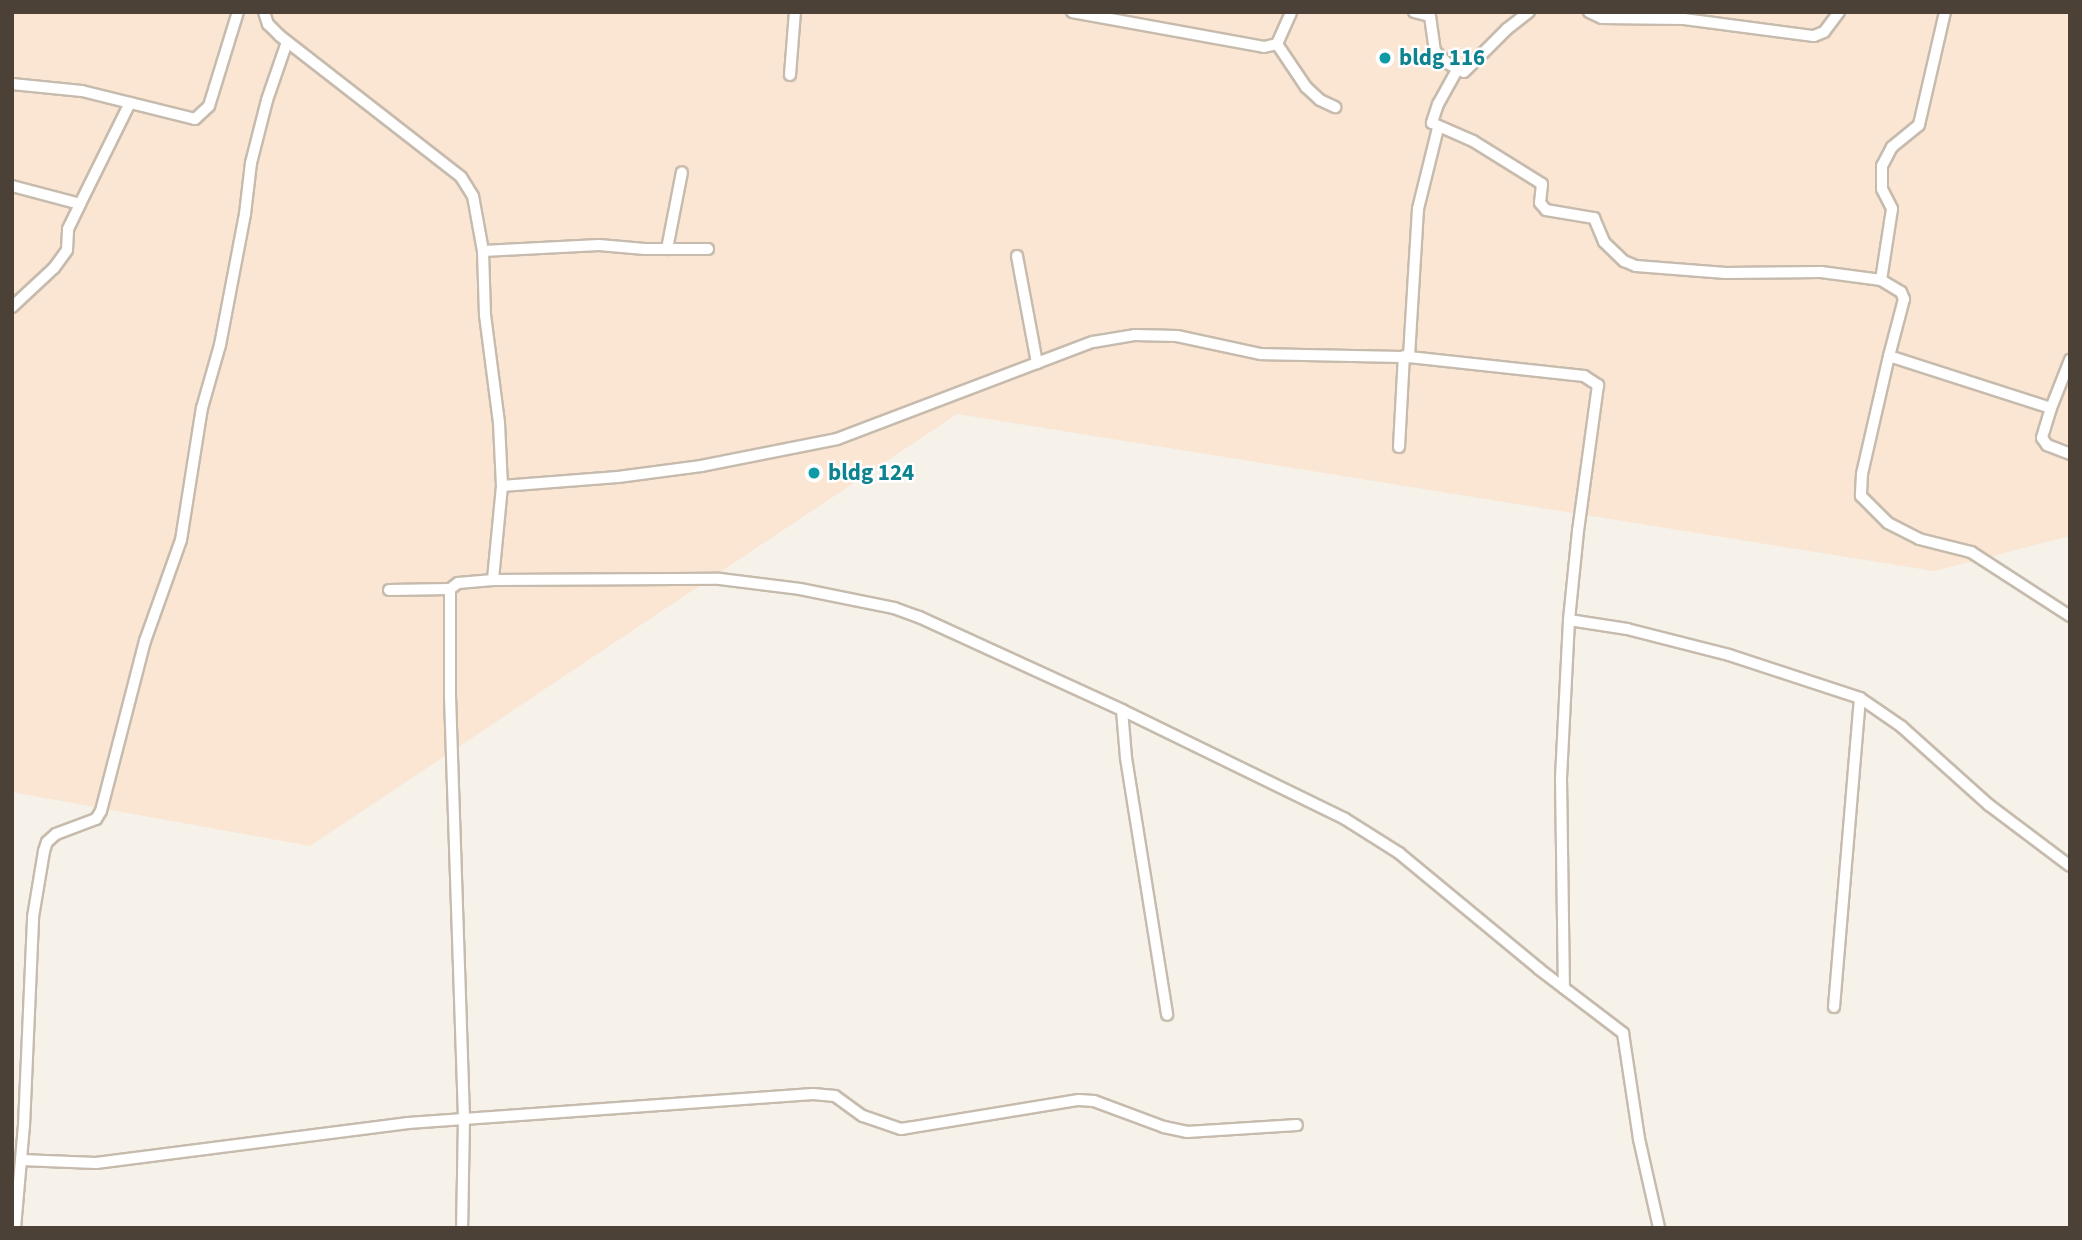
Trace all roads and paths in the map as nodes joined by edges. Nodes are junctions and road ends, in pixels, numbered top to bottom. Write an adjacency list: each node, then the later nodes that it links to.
1 (238, 12): 16 (street)
2 (264, 12): 11 (street)
3 (795, 12): 14 (street)
4 (1073, 12): 12 (street)
5 (1291, 12): 12 (street)
6 (1414, 12): 13 (street)
7 (1529, 12): 13 (street)
8 (1589, 12): 9 (street)
9 (1839, 12)
10 (1945, 12): 26 (street)
11 (287, 41): 24 (street); 49 (street)
12 (1277, 44): 17 (street)
13 (1457, 70): 18 (street)
14 (790, 75)
15 (12, 84): 16 (street)
16 (130, 103): 21 (street)
17 (1335, 107)
18 (1438, 128): 26 (street); 29 (street)
19 (682, 172): 22 (street)
20 (12, 186): 21 (street)
21 (80, 204): 27 (street)
22 (667, 249): 23 (street); 24 (street)
23 (708, 249)
24 (483, 251): 35 (street)
25 (1017, 256): 31 (street)
26 (1881, 280): 28 (street)
27 (12, 307)
28 (1889, 356): 32 (street); 39 (street)
29 (1406, 357): 31 (street); 33 (street); 40 (street)
30 (2070, 360): 32 (street)
31 (1037, 363): 35 (street)
32 (2051, 408): 34 (street)
33 (1399, 447)
34 (2070, 454)
35 (502, 486): 36 (street)
36 (493, 580): 37 (street); 42 (street)
37 (450, 589): 38 (street); 47 (street)
38 (389, 590)
39 (2070, 616)
40 (1569, 620): 41 (street); 44 (street)
41 (1860, 698): 43 (street); 45 (street)
42 (1122, 710): 44 (street); 46 (street)
43 (2070, 866)
44 (1564, 988): 52 (street)
45 (1834, 1007)
46 (1167, 1015)
47 (464, 1118): 48 (street); 49 (street); 51 (street)
48 (1297, 1125)
49 (21, 1160): 50 (street)
50 (15, 1228)
51 (462, 1228)
52 (1659, 1228)

